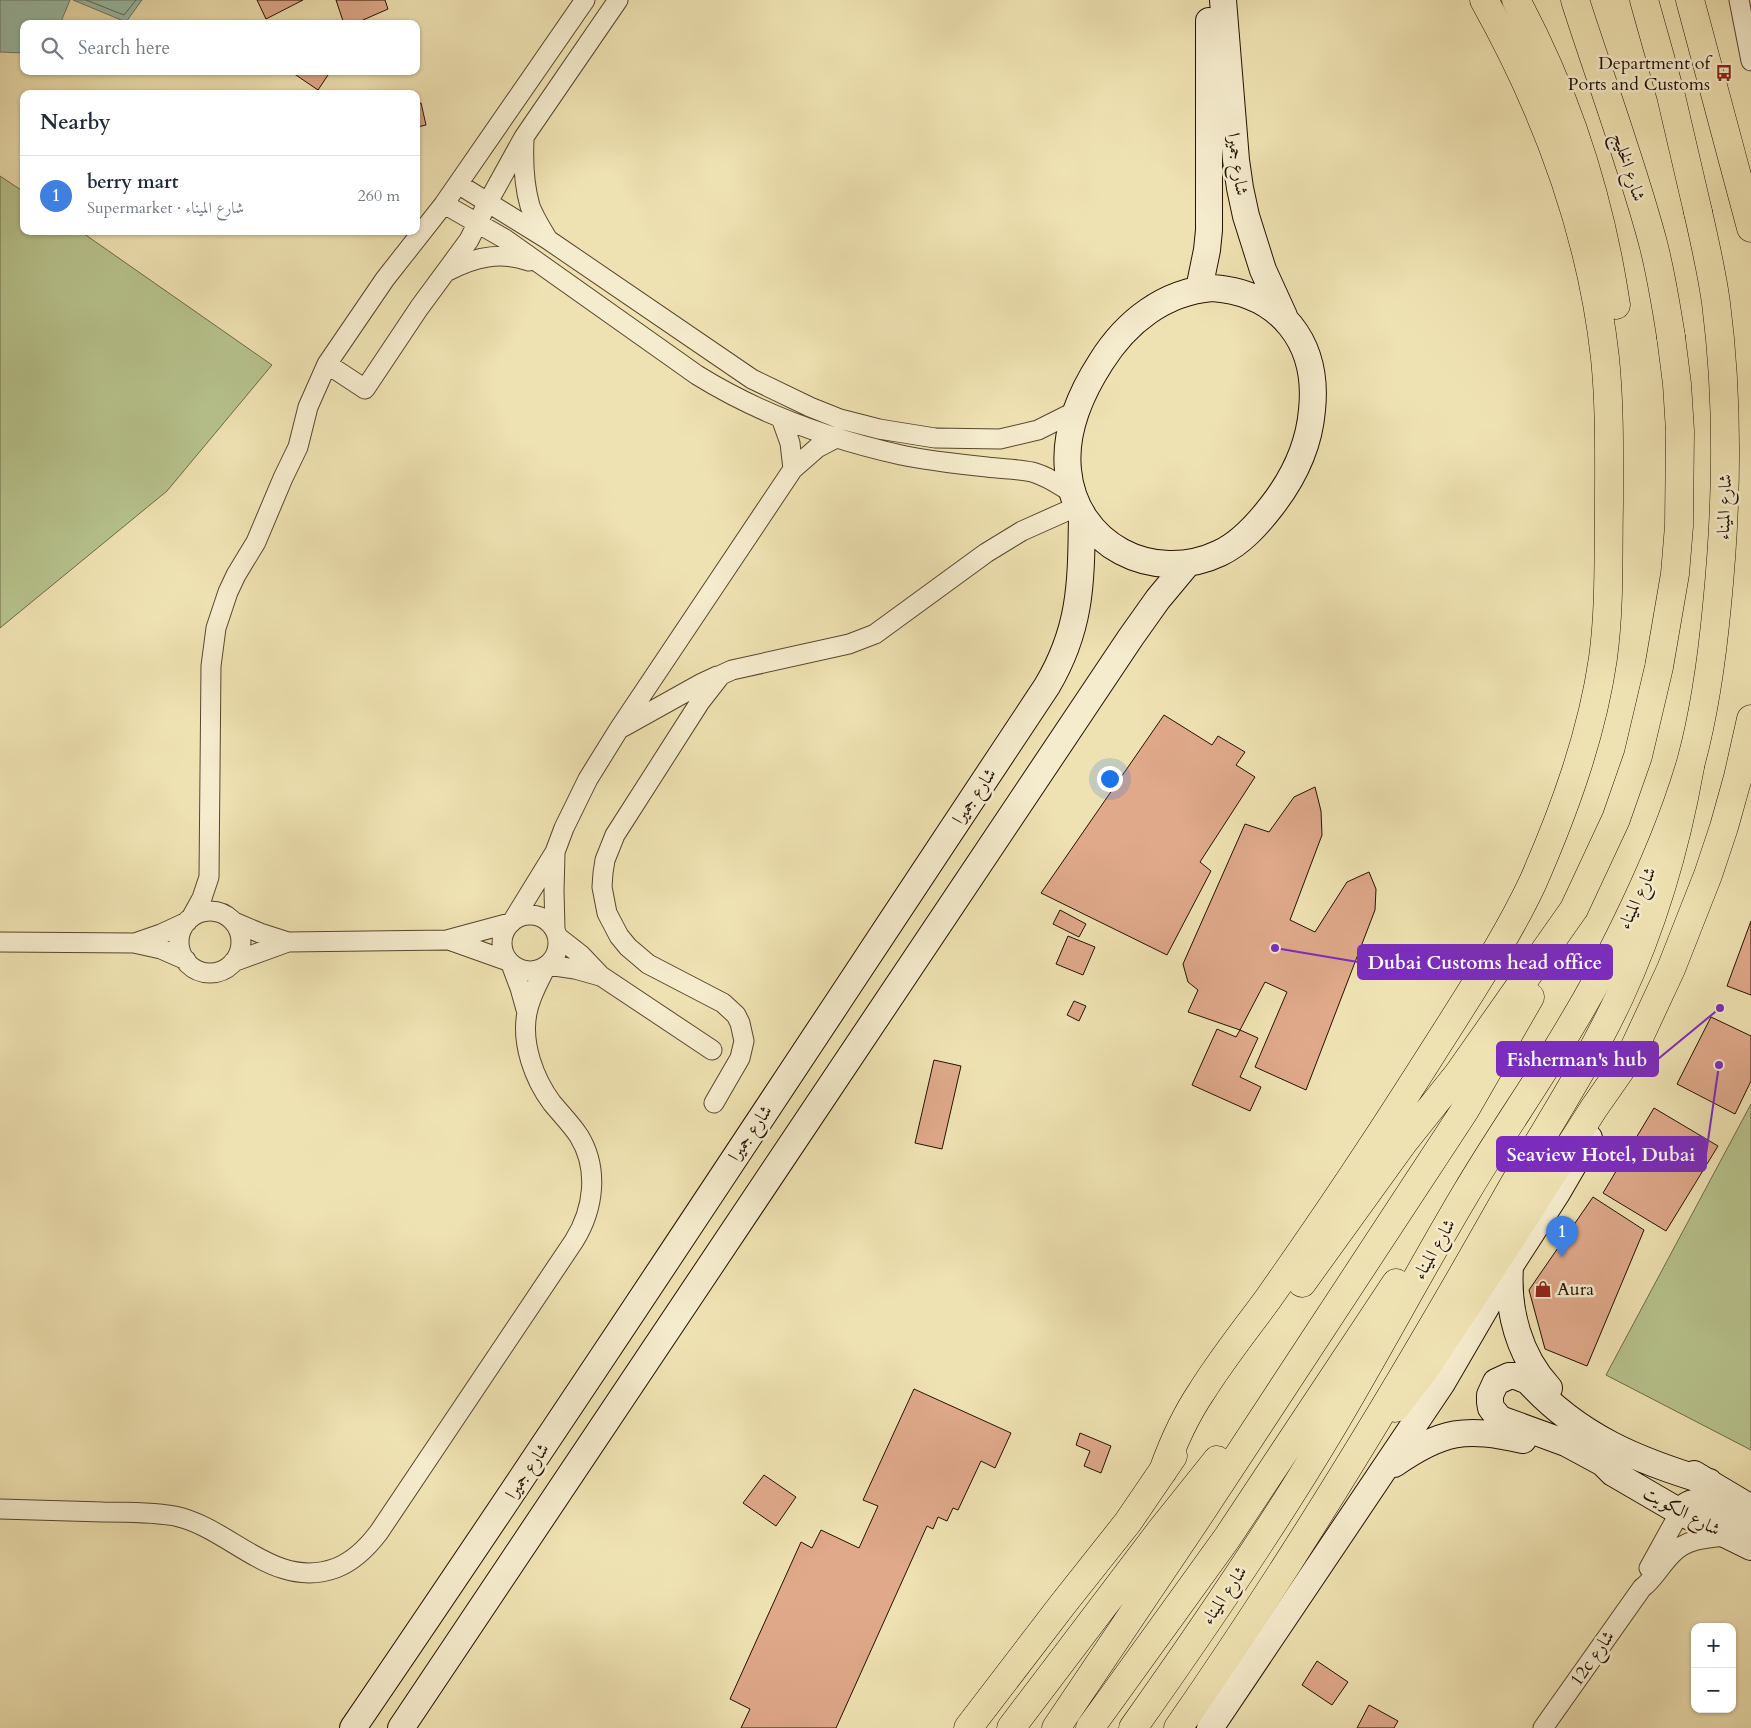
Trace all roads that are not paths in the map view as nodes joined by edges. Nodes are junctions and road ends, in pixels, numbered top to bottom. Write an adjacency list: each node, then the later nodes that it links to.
1 (585, 0): 13 (street)
2 (618, 0): 12 (street)
3 (1208, 0): 23 (street, شارع جميرا)
4 (1223, 0): 24 (street, شارع جميرا)
5 (1484, 0): 32 (main road)
6 (1516, 0): 32 (main road)
7 (1644, 0): 36 (main road, شارع الميناء)
8 (1690, 0): 17 (main road)
9 (1739, 0): 11 (street)
10 (1578, 11): 39 (main road, شارع الخليج)
11 (1751, 61)
12 (524, 137): 14 (street); 20 (street)
13 (458, 184): 14 (street); 15 (street)
14 (488, 202): 16 (street); 20 (street)
15 (444, 204): 16 (street); 18 (street)
16 (478, 224): 21 (street); 22 (street)
17 (1751, 228)
18 (420, 235)
19 (420, 235): 25 (street)
20 (547, 239): 26 (street)
21 (539, 264): 22 (street); 27 (street)
22 (447, 272): 25 (street)
23 (1199, 289): 24 (street, شارع جميرا); 26 (street, شارع جميرا)
24 (1287, 321): 31 (street)
25 (328, 364): 38 (street)
26 (1078, 410): 30 (street, شارع جميرا)
27 (781, 418): 28 (street); 29 (street)
28 (836, 438): 29 (street); 30 (street)
29 (793, 469): 35 (street)
30 (1077, 505): 31 (street); 33 (street); 70 (street, شارع جميرا)
31 (1188, 563): 71 (street)
32 (1606, 626): 60 (main road)
33 (721, 675): 35 (street); 56 (street)
34 (1751, 719): 55 (main road)
35 (619, 729): 37 (street)
36 (1690, 767): 57 (main road, شارع الميناء); 59 (main road)
37 (555, 852): 42 (street); 43 (street)
38 (209, 877): 40 (street); 41 (street)
39 (1574, 908): 60 (main road); 66 (main road)
40 (231, 919): 41 (street); 46 (street); 49 (street)
41 (189, 920): 47 (street); 48 (street)
42 (511, 922): 43 (street); 44 (street); 50 (street)
43 (557, 933): 51 (street); 52 (street)
44 (447, 940): 46 (street); 50 (street)
45 (0, 942): 47 (street)
46 (288, 942): 49 (street)
47 (134, 943): 48 (street)
48 (186, 960): 49 (street)
49 (234, 962)
50 (509, 962): 51 (street); 53 (street)
51 (547, 966): 52 (street); 53 (street)
52 (601, 976): 54 (street)
53 (527, 1013): 65 (street)
54 (712, 1050)
55 (1631, 1055): 58 (street); 59 (main road)
56 (714, 1103)
57 (1467, 1191): 75 (main road); 76 (main road, شارع الميناء)
58 (1510, 1266): 62 (street); 63 (street)
59 (1363, 1443): 77 (main road)
60 (1163, 1471): 72 (main road)
61 (1614, 1473): 62 (street); 63 (street); 67 (street, شارع الكويت)
62 (1381, 1474): 78 (street)
63 (1709, 1482): 64 (street, شارع الكويت)
64 (1751, 1508)
65 (0, 1509)
66 (1189, 1511): 73 (main road); 74 (main road)
67 (1680, 1512): 68 (street, شارع الكويت); 69 (street, 12c شارع)
68 (1744, 1536): 69 (street, 12c شارع)
69 (1642, 1588): 79 (street, 12c شارع)
70 (353, 1728)
71 (401, 1728)
72 (968, 1728)
73 (1010, 1728)
74 (1056, 1728)
75 (1090, 1728)
76 (1133, 1728)
77 (1178, 1728)
78 (1210, 1728)
79 (1543, 1728)

